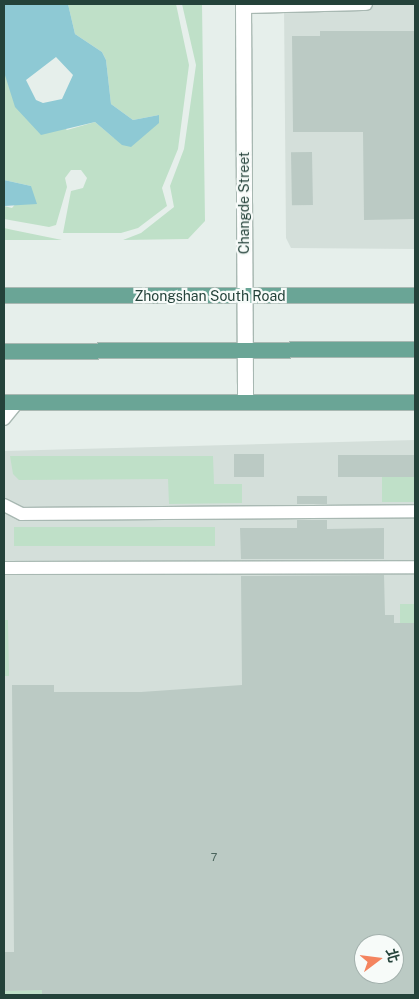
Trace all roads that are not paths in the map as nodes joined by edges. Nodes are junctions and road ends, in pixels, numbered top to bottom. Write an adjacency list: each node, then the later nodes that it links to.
1 (368, 4): 2 (lane)
2 (243, 5): 4 (street, Changde Street)
3 (4, 295): 4 (main road, Zhongshan South Road)
4 (245, 296): 5 (main road, Zhongshan South Road); 8 (street, Changde Street)
5 (415, 296)
6 (415, 349): 8 (main road)
7 (4, 350): 8 (main road)
8 (245, 350): 10 (street, Changde Street)
9 (11, 402): 10 (main road); 12 (lane)
10 (245, 402): 11 (main road)
11 (415, 402)
12 (4, 419)
13 (4, 505): 14 (lane)
14 (415, 511)
15 (415, 567): 16 (lane)
16 (4, 568)

